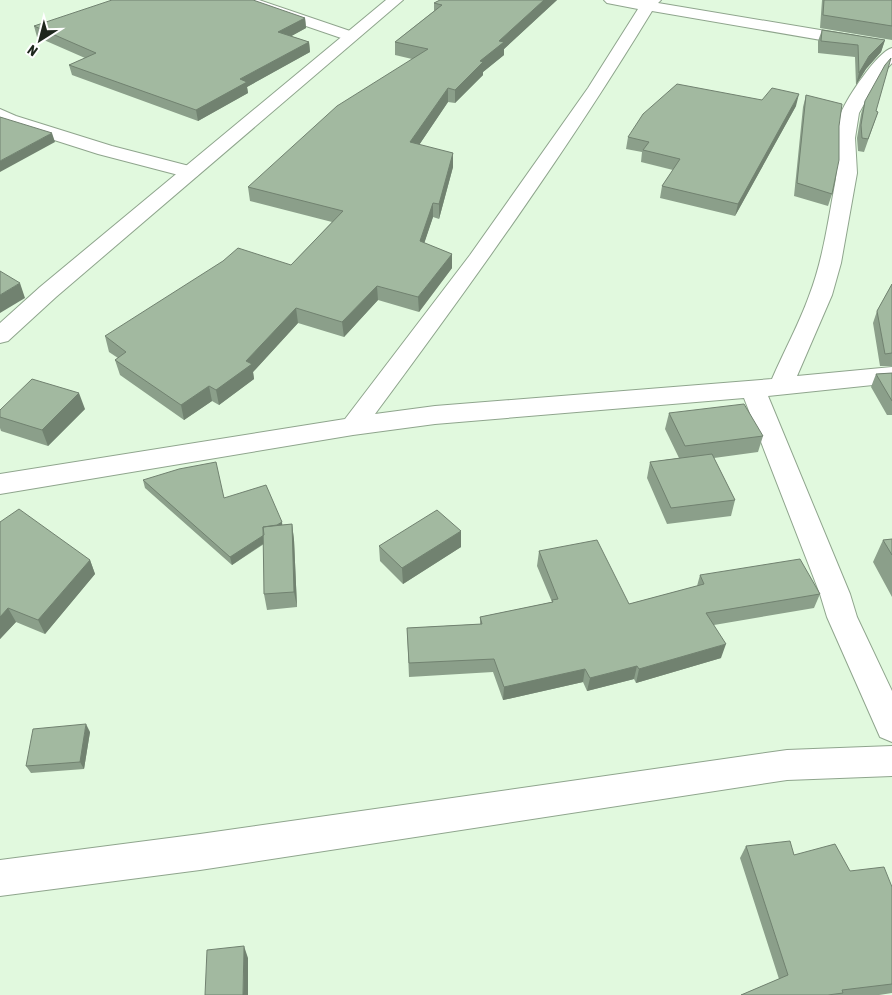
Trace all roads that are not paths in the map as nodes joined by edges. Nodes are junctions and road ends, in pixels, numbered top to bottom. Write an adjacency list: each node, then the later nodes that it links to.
1 (244, 0): 5 (street)
2 (395, 0): 5 (street)
3 (612, 0): 4 (street)
4 (650, 3): 6 (street); 13 (street)
5 (350, 36): 8 (street)
6 (885, 47): 11 (street)
7 (0, 114): 8 (street)
8 (190, 172): 9 (street)
9 (0, 336)
10 (892, 375): 11 (street)
11 (781, 386): 12 (street)
12 (753, 389): 13 (street); 15 (street)
13 (353, 426): 14 (street)
14 (0, 484)
15 (892, 727)
16 (892, 762): 17 (street)
17 (0, 878)

